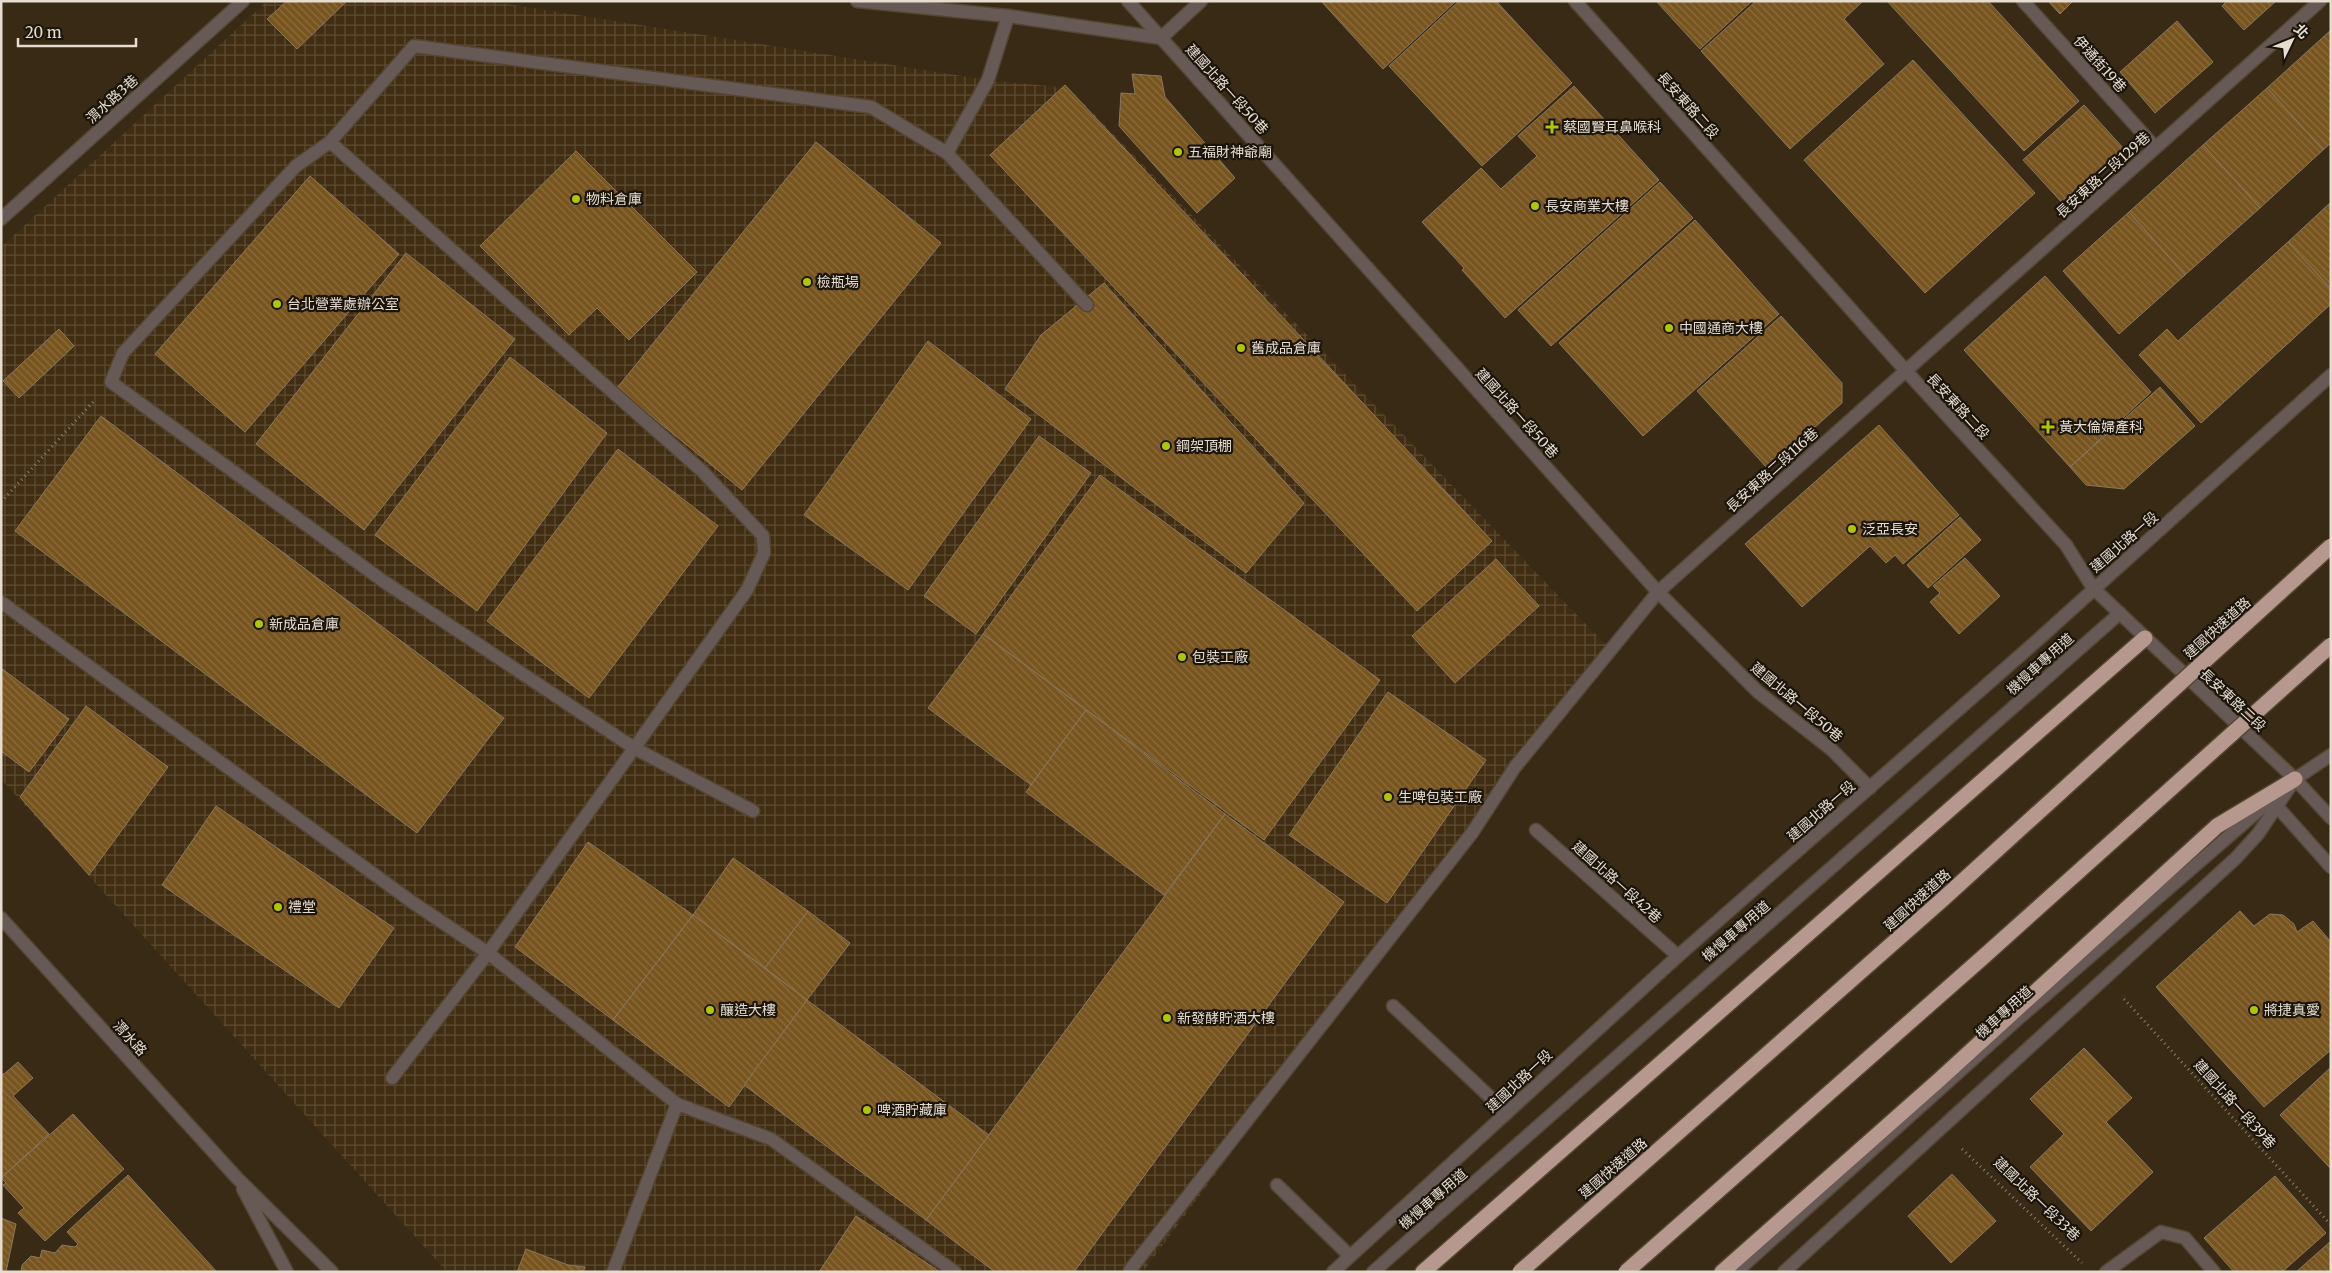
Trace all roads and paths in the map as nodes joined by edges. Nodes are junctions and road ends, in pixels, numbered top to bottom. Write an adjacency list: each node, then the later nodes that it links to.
1 (243, 1): 13 (street, 渭水路3巷)
2 (857, 1): 8 (street)
3 (1128, 1): 9 (street, 建國北路一段50巷)
4 (1201, 1): 9 (street)
5 (1575, 1): 15 (street, 長安東路二段)
6 (2023, 1): 11 (street, 伊通街19巷)
7 (2320, 1): 11 (street, 長安東路二段129巷)
8 (1008, 16): 9 (street); 12 (street)
9 (1160, 38): 21 (street, 建國北路一段50巷)
10 (330, 142): 12 (street); 17 (street); 26 (street)
11 (2155, 147): 15 (street, 長安東路二段129巷)
12 (947, 153): 14 (street)
13 (1, 219)
14 (1087, 305)
15 (1906, 371): 20 (street, 長安東路二段); 21 (street, 長安東路二段116巷)
16 (2331, 374): 20 (street, 建國北路一段)
17 (111, 382): 18 (path); 26 (street)
18 (1, 502)
19 (2331, 546): 57 (highway, 建國快速道路, bridge)
20 (2093, 588): 23 (street, 長安東路二段); 29 (street, 建國北路一段)
21 (1658, 592): 29 (street, 建國北路一段50巷); 49 (street, 長安東路二段116巷)
22 (1, 602): 36 (street)
23 (2120, 613): 24 (street, 長安東路二段); 55 (street, 機慢車專用道)
24 (2145, 638): 28 (street, 長安東路二段); 56 (highway)
25 (2331, 646): 58 (highway, bridge)
26 (634, 748): 31 (street); 36 (street)
27 (2331, 754): 28 (street)
28 (2295, 779): 30 (highway); 32 (street, 長安東路二段)
29 (1870, 788): 37 (street, 建國北路一段)
30 (2272, 801): 34 (street); 59 (highway); 60 (street, 機車專用道); 61 (street)
31 (753, 810)
32 (2331, 818)
33 (1536, 830): 37 (street, 建國北路一段42巷)
34 (2331, 867)
35 (1, 918): 44 (street, 渭水路)
36 (488, 953): 40 (street); 41 (street)
37 (1678, 956): 42 (street, 建國北路一段)
38 (2124, 999): 46 (path, 建國北路一段39巷)
39 (1393, 1006): 42 (street)
40 (392, 1078)
41 (678, 1104): 52 (street); 53 (street)
42 (1507, 1113): 47 (street, 建國北路一段)
43 (1962, 1149): 48 (path, 建國北路一段33巷)
44 (238, 1178): 50 (street, 渭水路); 51 (street, 渭水路)
45 (1278, 1185): 47 (street)
46 (2331, 1225)
47 (1350, 1256): 54 (street, 建國北路一段)
48 (2084, 1265)
49 (1130, 1270)
50 (287, 1272)
51 (332, 1272)
52 (613, 1272)
53 (955, 1272)
54 (1333, 1272)
55 (1373, 1272)
56 (1423, 1272)
57 (1520, 1272)
58 (1626, 1272)
59 (1722, 1272)
60 (1736, 1272)
61 (1784, 1272)
62 (2106, 1272): 63 (street)
63 (2214, 1272)

